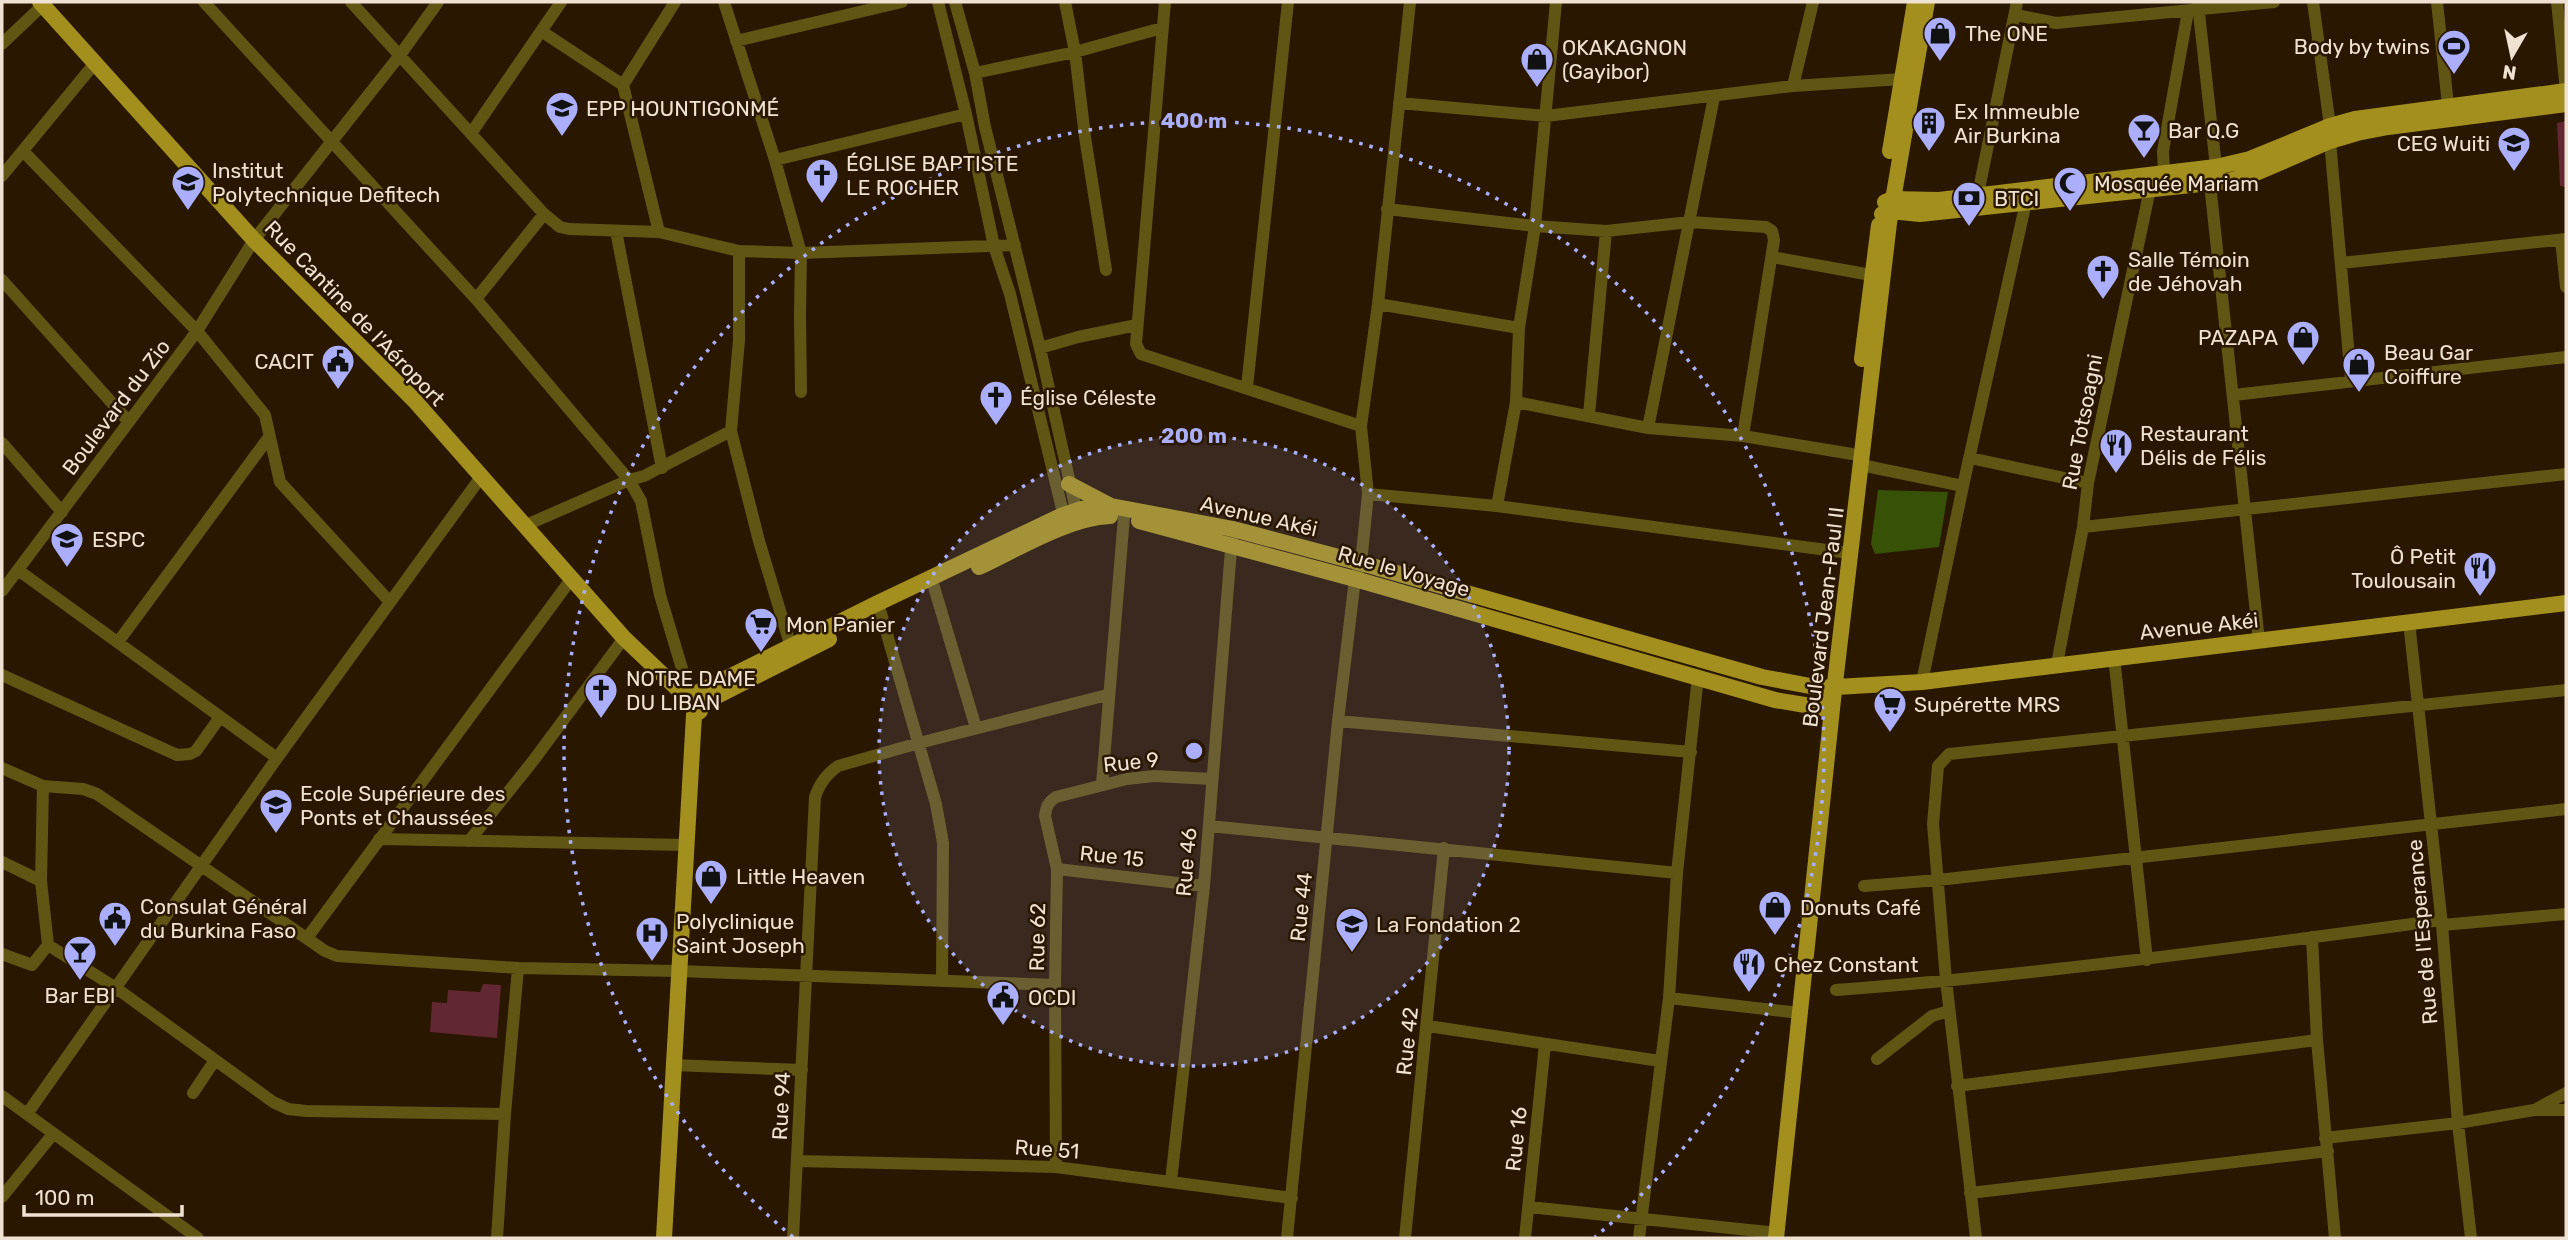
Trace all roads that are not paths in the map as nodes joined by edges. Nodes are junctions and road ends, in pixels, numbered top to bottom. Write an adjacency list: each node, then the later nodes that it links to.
1 (204, 2): 47 (street)
2 (351, 2): 32 (street)
3 (438, 2): 32 (street, Boulevard du Zio)
4 (561, 2): 28 (street)
5 (675, 2): 36 (street)
6 (724, 2): 29 (street)
7 (902, 2): 25 (street)
8 (938, 2): 43 (street)
9 (955, 2): 34 (street)
10 (1065, 2): 31 (street)
11 (1165, 2): 27 (street)
12 (1288, 2): 86 (street)
13 (1410, 2): 40 (street, Rue 44)
14 (1556, 2): 44 (street)
15 (1813, 2): 37 (street)
16 (1915, 2): 35 (main road, Boulevard Jean-Paul II)
17 (1927, 2): 57 (main road, Boulevard Jean-Paul II)
18 (2017, 2): 26 (street)
19 (2274, 2): 24 (street)
20 (2313, 2): 46 (street)
21 (2437, 2): 42 (street)
22 (2557, 2): 38 (street)
23 (42, 4): 30 (street); 33 (main road, Rue Cantine de l'Aéroport)
24 (2195, 7): 26 (street); 51 (street); 52 (street)
25 (855, 8): 29 (street)
26 (2016, 15): 55 (street)
27 (1162, 28): 31 (street); 80 (street)
28 (541, 31): 36 (street); 45 (street)
29 (736, 41): 49 (street)
30 (2, 44)
31 (1075, 52): 34 (street); 74 (street)
32 (400, 55): 45 (street); 47 (street, Boulevard du Zio)
33 (95, 63): 48 (street); 67 (main road, Rue Cantine de l'Aéroport)
34 (975, 73): 68 (street)
35 (1902, 79): 37 (street); 57 (main road, Boulevard Jean-Paul II)
36 (623, 85): 64 (street)
37 (1793, 86): 39 (street)
38 (2566, 91): 42 (main road)
39 (1714, 97): 44 (street); 61 (street)
40 (1399, 103): 44 (street); 59 (street, Rue 44)
41 (2566, 104): 46 (main road)
42 (2448, 105): 46 (main road)
43 (966, 114): 49 (street); 69 (street)
44 (1546, 116): 62 (street)
45 (472, 132): 60 (street)
46 (2330, 134): 51 (main road); 53 (main road); 73 (street)
47 (332, 142): 67 (street, Boulevard du Zio); 78 (street)
48 (23, 150): 50 (street); 82 (street)
49 (775, 160): 71 (street)
50 (5, 167)
51 (2216, 167): 52 (main road)
52 (2164, 174): 55 (main road)
53 (2210, 184): 54 (main road); 88 (street)
54 (2150, 189): 56 (main road); 104 (street, Rue Totsoagni)
55 (1977, 201): 56 (main road); 58 (main road)
56 (2026, 202): 98 (street)
57 (1888, 206): 58 (main road); 58 (main road); 75 (main road, Boulevard Jean-Paul II); 99 (main road, Boulevard Jean-Paul II)
58 (1921, 208)
59 (1387, 209): 62 (street); 79 (street, Rue 44)
60 (544, 214): 63 (street); 78 (street)
61 (1690, 222): 65 (street); 72 (street); 93 (street)
62 (1535, 226): 65 (street); 81 (street)
63 (617, 231): 64 (street); 100 (street)
64 (659, 232): 70 (street)
65 (1606, 232): 90 (street)
66 (2564, 239): 73 (street); 77 (street)
67 (254, 240): 82 (street, Boulevard du Zio); 102 (main road, Rue Cantine de l'Aéroport)
68 (1015, 245): 69 (street); 83 (street)
69 (994, 246): 71 (street); 112 (street)
70 (739, 251): 71 (street); 94 (street)
71 (801, 253): 87 (street)
72 (1772, 257): 75 (street); 95 (street)
73 (2341, 263): 85 (street)
74 (1106, 271)
75 (1871, 275): 99 (main road, Boulevard Jean-Paul II)
76 (2, 280): 91 (street)
77 (2566, 287)
78 (476, 299): 103 (street)
79 (1378, 304): 81 (street); 92 (street, Rue 44)
80 (1137, 325): 83 (street); 86 (street)
81 (1520, 328): 89 (street)
82 (197, 331): 91 (street, Boulevard du Zio); 96 (street)
83 (1040, 348): 105 (street)
84 (2566, 357): 85 (street)
85 (2351, 380): 88 (street)
86 (1247, 387): 92 (street)
87 (801, 392)
88 (2234, 395): 110 (street)
89 (1516, 402): 90 (street); 108 (street)
90 (1589, 415): 93 (street)
91 (129, 422): 111 (street, Boulevard du Zio)
92 (1361, 426): 107 (street, Rue 44)
93 (1648, 428): 95 (street)
94 (731, 431): 100 (street); 130 (street)
95 (1743, 436): 99 (street)
96 (269, 437): 123 (street); 129 (street)
97 (2, 443): 111 (street)
98 (1970, 458): 104 (street); 106 (street)
99 (1857, 459): 106 (street); 116 (main road, Boulevard Jean-Paul II); 137 (main road, Boulevard Jean-Paul II)
100 (662, 468): 103 (street)
101 (2566, 474): 110 (street)
102 (481, 477): 113 (main road, Rue Cantine de l'Aéroport); 123 (street)
103 (629, 480): 113 (street); 139 (street)
104 (2088, 482): 114 (street, Rue Totsoagni)
105 (1069, 484): 109 (main road); 112 (street)
106 (1963, 486): 135 (street)
107 (1368, 494): 108 (street); 117 (street, Rue 44)
108 (1497, 506): 116 (street)
109 (1121, 510): 112 (main road, Rue le Voyage); 115 (main road, Rue le Voyage); 138 (street)
110 (2246, 510): 114 (street); 128 (street)
111 (62, 512): 118 (street, Boulevard du Zio)
112 (1071, 518): 121 (main road, Rue le Voyage); 125 (main road)
113 (524, 526): 119 (main road, Rue Cantine de l'Aéroport)
114 (2083, 527): 132 (street, Rue Totsoagni)
115 (1232, 537): 117 (main road, Avenue Akéi); 120 (main road, Rue le Voyage); 149 (street, Rue 46)
116 (1842, 552): 137 (main road, Boulevard Jean-Paul II)
117 (1361, 563): 120 (street, Rue 44); 137 (main road, Avenue Akéi)
118 (18, 570): 122 (street, Boulevard du Zio); 129 (street)
119 (572, 578): 127 (main road, Rue Cantine de l'Aéroport); 156 (street)
120 (1355, 579): 134 (main road, Rue le Voyage); 142 (street, Rue 44)
121 (934, 587): 125 (main road, Rue le Voyage); 143 (street)
122 (2, 591)
123 (390, 602): 147 (street)
124 (2566, 603): 126 (main road, Avenue Akéi)
125 (879, 608): 130 (main road, Rue le Voyage); 145 (street)
126 (2409, 622): 128 (main road, Avenue Akéi); 140 (street, Rue de l'Esperance)
127 (624, 638): 139 (main road, Rue Cantine de l'Aéroport); 158 (street)
128 (2259, 641): 131 (main road, Avenue Akéi)
129 (118, 642): 141 (street)
130 (792, 652): 139 (main road, Rue le Voyage)
131 (2114, 657): 132 (main road, Avenue Akéi); 144 (street)
132 (2057, 664): 135 (main road, Avenue Akéi)
133 (2, 675): 141 (street)
134 (1698, 676): 137 (main road, Rue le Voyage); 146 (street)
135 (1922, 682): 137 (main road, Avenue Akéi)
136 (2566, 690): 140 (street)
137 (1831, 693): 187 (main road, Boulevard Jean-Paul II); 215 (main road, Boulevard Jean-Paul II)
138 (1107, 695): 143 (street, Rue 94); 150 (street)
139 (693, 700): 159 (main road)
140 (2418, 704): 144 (street); 154 (street, Rue de l'Esperance)
141 (220, 717): 147 (street)
142 (1338, 721): 146 (street); 157 (street, Rue 44)
143 (976, 729): 145 (street, Rue 94)
144 (2123, 736): 161 (street); 166 (street)
145 (919, 743): 179 (street, Rue 94); 180 (street)
146 (1690, 752): 165 (street)
147 (277, 758): 163 (street)
148 (2, 768): 151 (street)
149 (1212, 779): 150 (street, Rue 9); 155 (street, Rue 46)
150 (1102, 784): 152 (street, Rue 9)
151 (43, 786): 163 (street); 167 (street)
152 (1056, 797): 164 (street, Rue 62)
153 (2566, 809): 154 (street)
154 (2431, 824): 161 (street); 171 (street, Rue de l'Esperance)
155 (1209, 827): 157 (street); 168 (street, Rue 46)
156 (379, 839): 158 (street); 173 (street)
157 (1327, 839): 160 (street); 212 (street, Rue 44)
158 (469, 841): 159 (street)
159 (687, 845): 178 (main road)
160 (1444, 848): 165 (street); 188 (street, Rue 42)
161 (2137, 856): 166 (street); 176 (street)
162 (2, 862): 167 (street)
163 (202, 865): 173 (street); 183 (street)
164 (1058, 870): 168 (street, Rue 15); 182 (street, Rue 62)
165 (1677, 873): 185 (street)
166 (1938, 880): 169 (street); 181 (street)
167 (41, 881): 174 (street)
168 (1204, 886): 209 (street, Rue 46)
169 (1864, 886)
170 (2566, 914): 171 (street)
171 (2442, 922): 172 (street); 204 (street, Rue de l'Esperance)
172 (2312, 937): 176 (street); 189 (street)
173 (307, 938): 177 (street)
174 (48, 945): 175 (street); 183 (street)
175 (2, 954)
176 (2147, 960): 181 (street)
177 (518, 968): 178 (street); 203 (street)
178 (679, 971): 179 (street); 194 (main road)
179 (806, 976): 180 (street); 195 (street, Rue 94)
180 (942, 981): 182 (street)
181 (1946, 982): 184 (street); 186 (street)
182 (1055, 985): 208 (street, Rue 62)
183 (116, 988): 192 (street); 202 (street)
184 (1836, 990)
185 (1669, 998): 187 (street); 193 (street)
186 (1950, 1011): 191 (street); 196 (street)
187 (1791, 1012): 215 (main road, Boulevard Jean-Paul II)
188 (1428, 1027): 190 (street); 221 (street, Rue 42)
189 (2317, 1040): 196 (street); 206 (street)
190 (1545, 1044): 193 (street); 213 (street, Rue 16)
191 (1877, 1059)
192 (215, 1060): 197 (street); 203 (street)
193 (1660, 1061): 214 (street)
194 (672, 1065): 195 (street); 218 (main road)
195 (802, 1070): 207 (street, Rue 94)
196 (1958, 1086): 210 (street)
197 (193, 1093)
198 (2566, 1093): 200 (street)
199 (2, 1097): 202 (street)
200 (2534, 1110): 201 (street); 204 (street)
201 (2566, 1110)
202 (27, 1114): 205 (street)
203 (505, 1114): 217 (street)
204 (2458, 1124): 206 (street); 226 (street, Rue de l'Esperance)
205 (53, 1134): 211 (street); 216 (street)
206 (2327, 1145): 210 (street); 225 (street)
207 (797, 1161): 208 (street, Rue 51); 219 (street, Rue 94)
208 (1056, 1167): 209 (street, Rue 51)
209 (1171, 1181): 212 (street, Rue 51)
210 (1970, 1193): 224 (street)
211 (2, 1197)
212 (1292, 1198): 220 (street, Rue 44)
213 (1528, 1207): 214 (street); 222 (street, Rue 16)
214 (1640, 1218): 215 (street); 223 (street)
215 (1771, 1236)
216 (198, 1238)
217 (497, 1238)
218 (664, 1238)
219 (793, 1238)
220 (1287, 1238)
221 (1405, 1238)
222 (1525, 1238)
223 (1639, 1238)
224 (1976, 1238)
225 (2335, 1238)
226 (2471, 1238)

